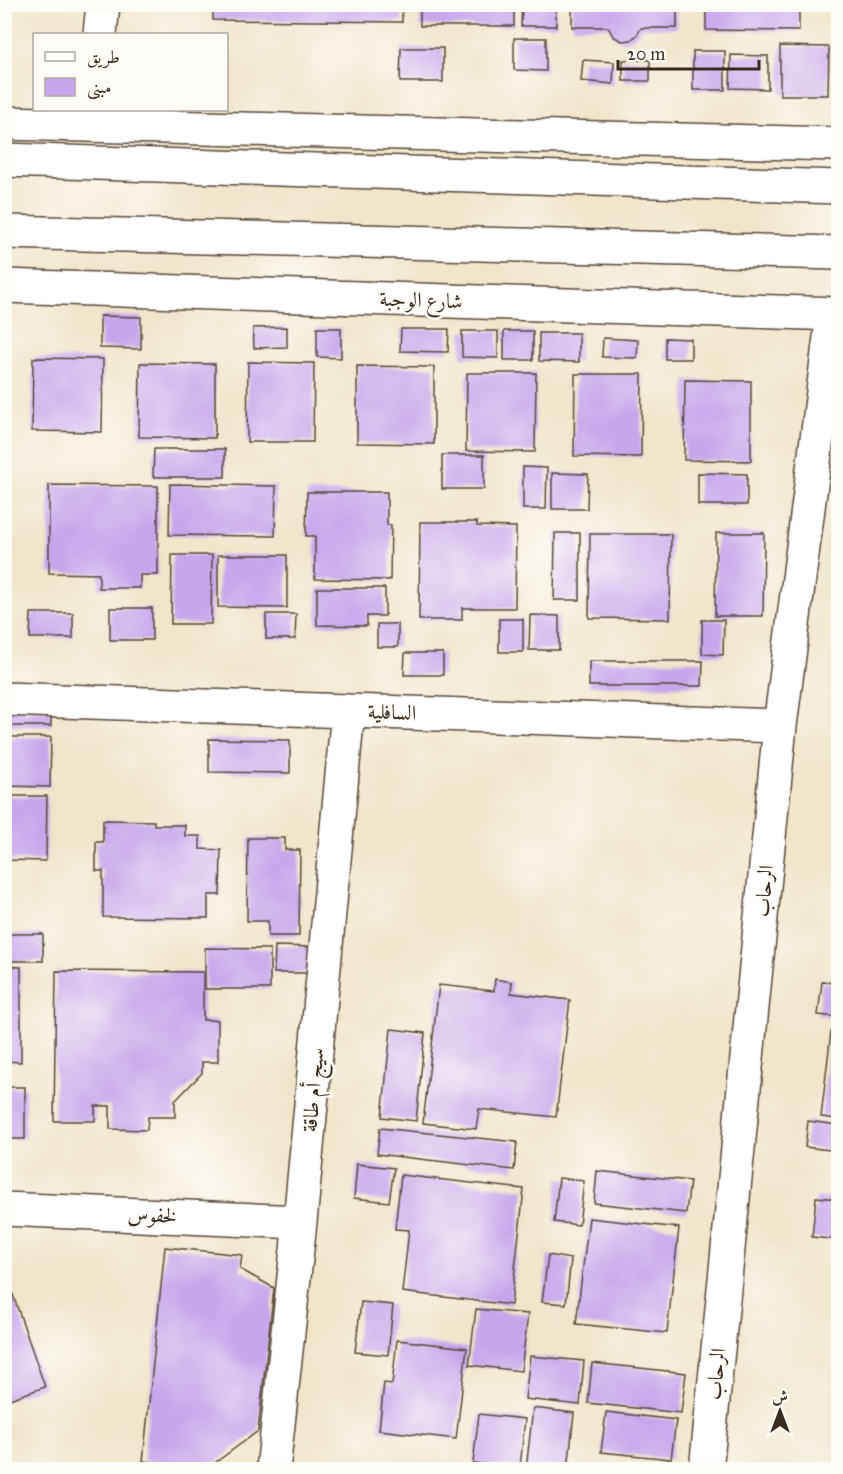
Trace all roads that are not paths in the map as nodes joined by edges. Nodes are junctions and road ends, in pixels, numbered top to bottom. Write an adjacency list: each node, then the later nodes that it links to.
1 (103, 4): 2 (street)
2 (100, 33)
3 (91, 118): 4 (street); 5 (street)
4 (4, 123)
5 (838, 144)
6 (4, 160): 7 (street)
7 (838, 187)
8 (4, 231): 9 (street)
9 (838, 253)
10 (4, 286): 11 (street, شارع الوجبة)
11 (836, 314): 14 (street, الرحاب)
12 (4, 699): 13 (street, السافلية)
13 (348, 711): 14 (street, السافلية); 16 (street, سيج أم طاقة)
14 (780, 726): 18 (street, الرحاب)
15 (4, 1209): 16 (street, لخفوس)
16 (300, 1222): 17 (street, سيج أم طاقة)
17 (273, 1470)
18 (706, 1470)

